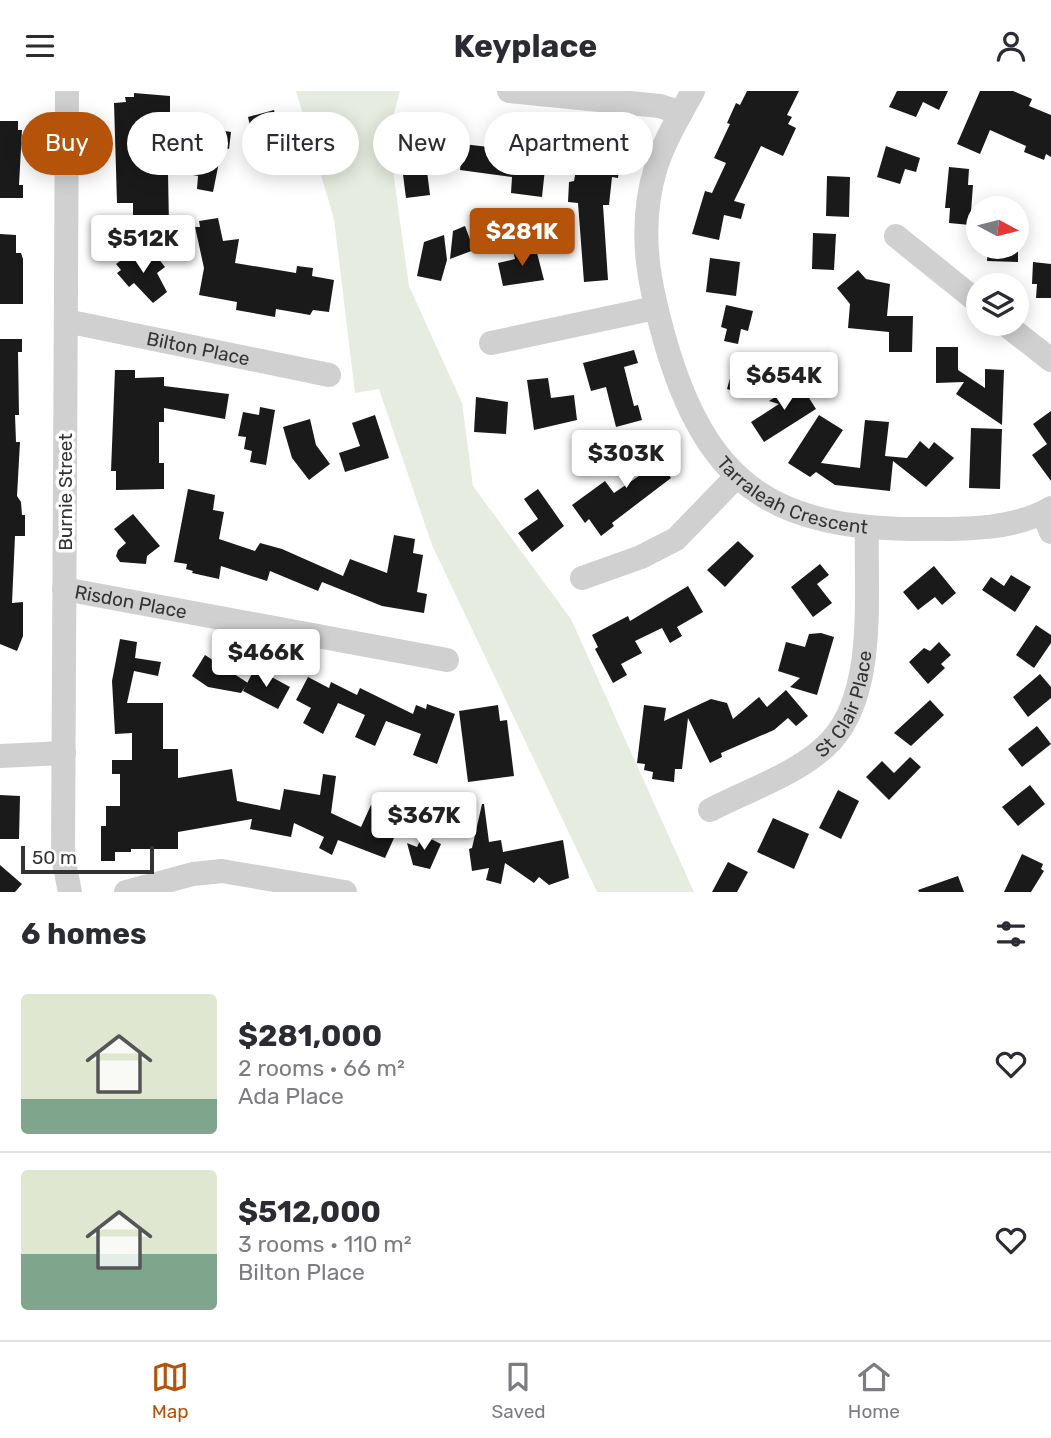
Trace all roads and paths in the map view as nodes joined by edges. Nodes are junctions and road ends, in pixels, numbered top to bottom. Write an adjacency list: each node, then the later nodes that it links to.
1 (68, 91): 8 (street, Burnie Street)
2 (509, 91): 4 (street)
3 (693, 91): 4 (street, Tarraleah Crescent)
4 (681, 113): 7 (street, Tarraleah Crescent)
5 (896, 236): 6 (street)
6 (966, 292)
7 (655, 308): 10 (street); 13 (street, Tarraleah Crescent)
8 (66, 321): 12 (street, Bilton Place); 17 (street, Burnie Street)
9 (1020, 336): 11 (street)
10 (491, 343)
11 (1051, 360)
12 (329, 375)
13 (736, 477): 15 (street, Tarraleah Crescent); 16 (street)
14 (1048, 518): 15 (street, Tarraleah Crescent)
15 (867, 528): 21 (street, St Clair Place)
16 (582, 578)
17 (64, 589): 18 (street, Risdon Place); 19 (street, Burnie Street)
18 (447, 660)
19 (64, 753): 20 (street); 22 (street, Burnie Street)
20 (0, 756)
21 (710, 810)
22 (70, 892)
23 (126, 892): 24 (street)
24 (345, 892)

